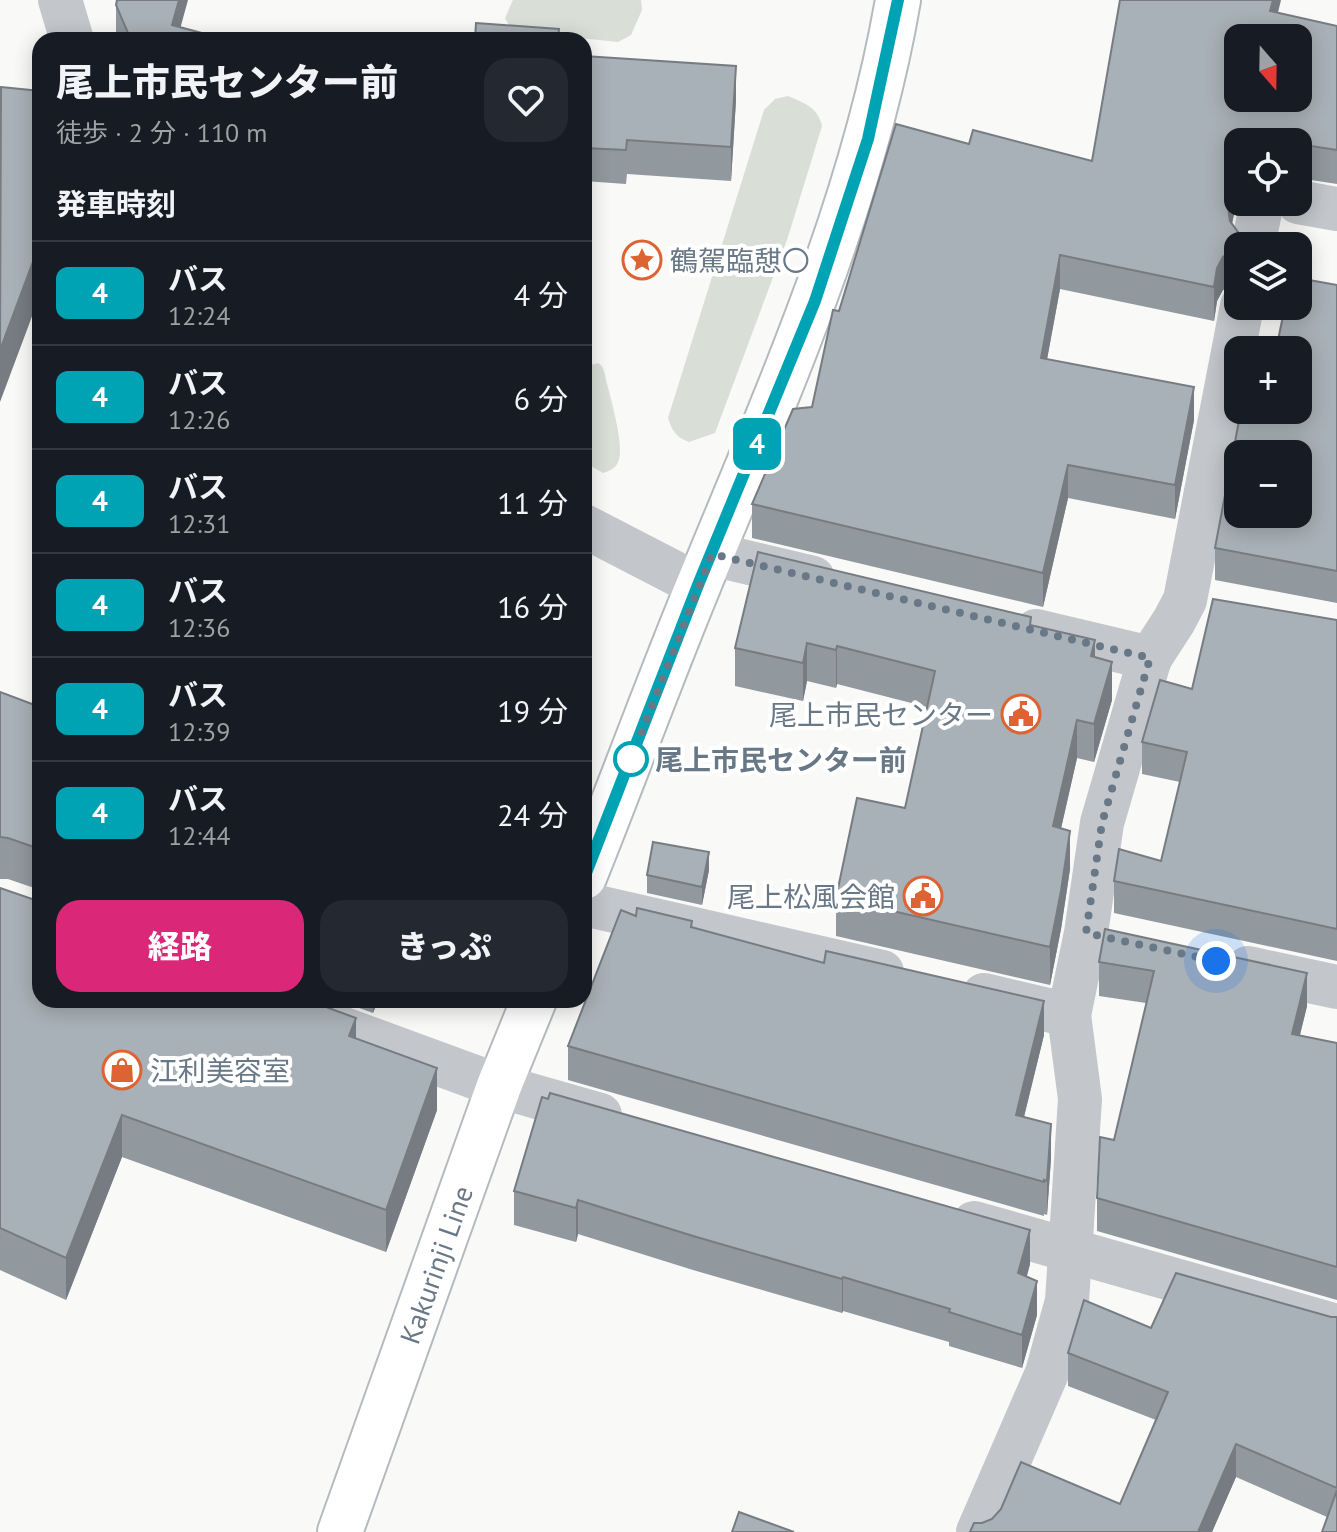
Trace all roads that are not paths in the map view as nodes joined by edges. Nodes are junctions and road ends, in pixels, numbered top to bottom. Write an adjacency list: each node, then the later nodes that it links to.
1 (60, 0): 3 (street)
2 (898, 0): 8 (main road)
3 (70, 32)
4 (1312, 205): 5 (street)
5 (1337, 209)
6 (1239, 320): 10 (street)
7 (592, 529): 8 (street)
8 (705, 570): 9 (street); 14 (main road)
9 (848, 586)
10 (1185, 600): 11 (street); 13 (street)
11 (1230, 608)
12 (999, 622): 13 (street)
13 (1150, 658): 16 (street)
14 (592, 857)
15 (592, 906): 22 (street)
16 (1086, 933): 17 (street); 22 (street)
17 (1128, 942)
18 (1214, 961): 19 (street)
19 (1337, 987)
20 (287, 1008): 23 (street)
21 (531, 1008): 23 (main road, Kakurinji Line)
22 (1069, 1015): 26 (street)
23 (499, 1086): 24 (street); 28 (main road, Kakurinji Line)
24 (634, 1125)
25 (936, 1212): 26 (street)
26 (1071, 1251): 27 (street); 29 (street)
27 (1337, 1326)
28 (340, 1532)
29 (978, 1532)

